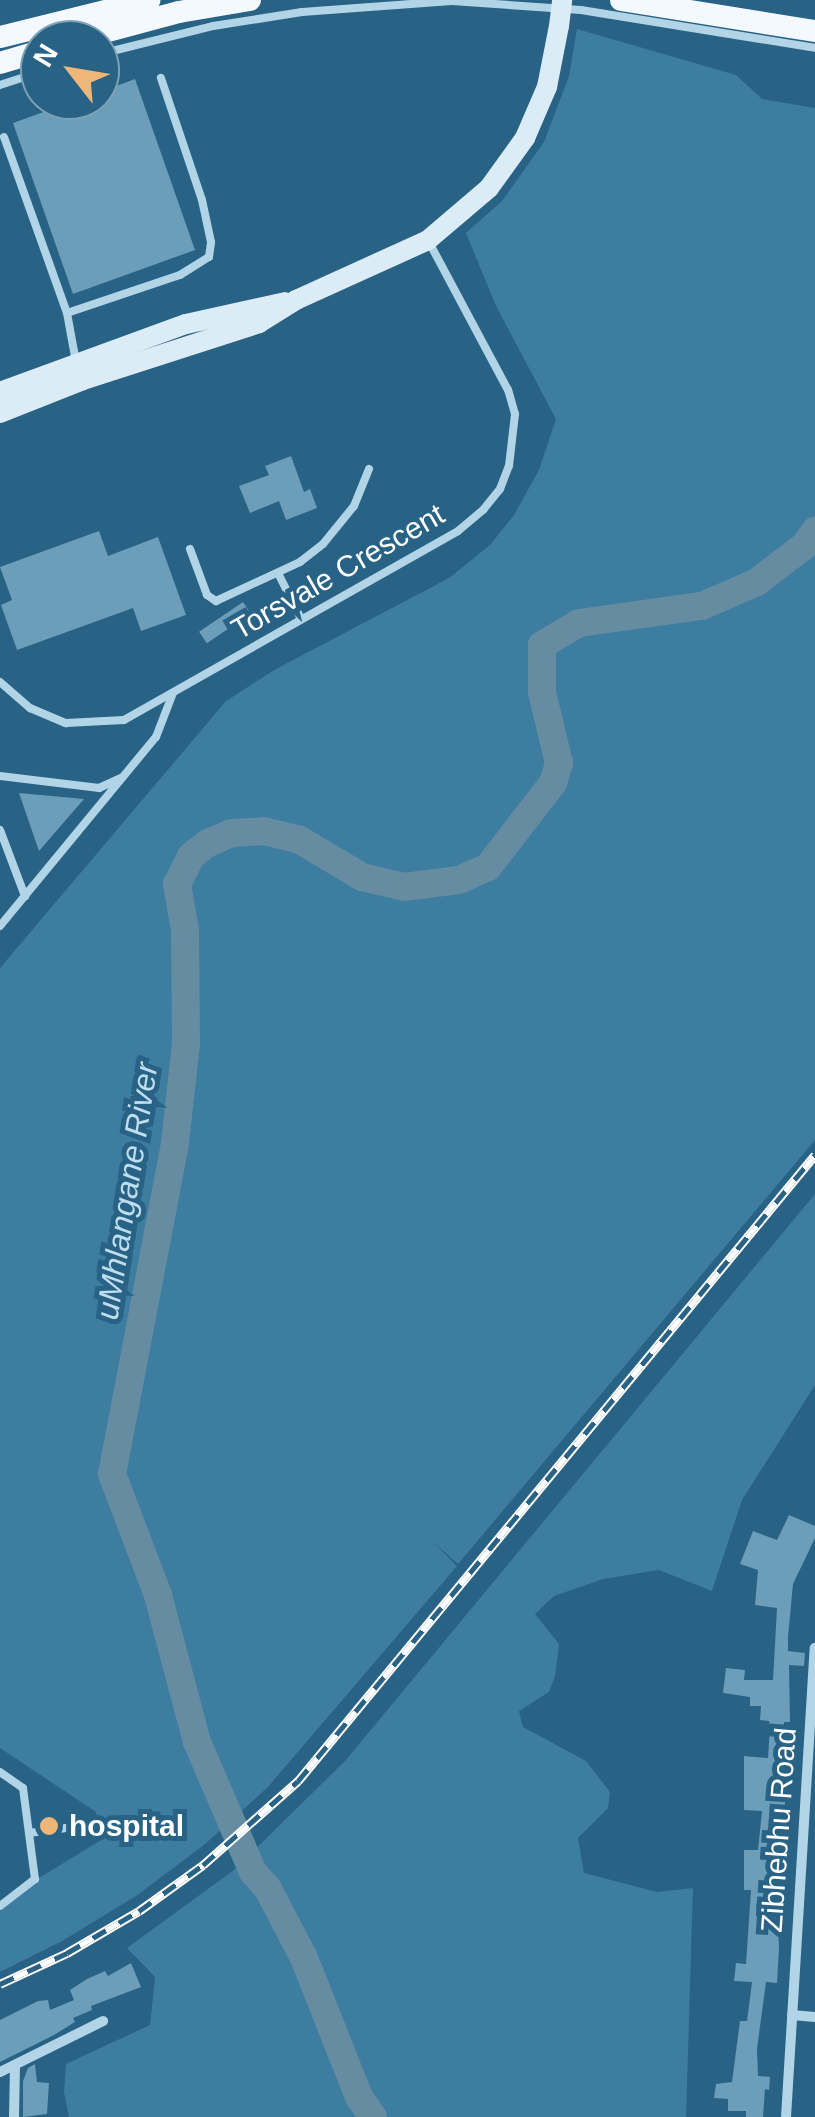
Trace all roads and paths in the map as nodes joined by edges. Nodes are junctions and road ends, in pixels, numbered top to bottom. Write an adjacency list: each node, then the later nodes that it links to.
1 (149, 0): 9 (main road)
2 (250, 0): 7 (main road)
3 (562, 0): 14 (street, bridge)
4 (621, 0): 8 (main road)
5 (704, 0): 6 (main road)
6 (815, 16)
7 (120, 28)
8 (815, 31)
9 (0, 37)
10 (815, 48): 11 (lane)
11 (120, 49)
12 (160, 78): 15 (lane)
13 (4, 137): 15 (lane)
14 (428, 240): 16 (street); 22 (lane, Torsvale Crescent)
15 (66, 314): 16 (lane)
16 (80, 372): 17 (street); 18 (street)
17 (0, 392)
18 (0, 413)
19 (369, 469): 21 (lane)
20 (190, 549): 21 (lane)
21 (278, 572): 22 (lane)
22 (301, 619): 24 (lane, Torsvale Crescent)
23 (0, 682): 24 (lane, Torsvale Crescent)
24 (173, 693): 26 (lane)
25 (0, 776): 26 (lane)
26 (124, 776): 28 (lane)
27 (0, 830): 28 (lane)
28 (24, 896): 29 (lane)
29 (0, 926)
30 (815, 1648): 35 (street, Zibhebhu Road)
31 (0, 1772): 33 (lane)
32 (88, 1824): 33 (lane)
33 (29, 1833): 34 (lane)
34 (0, 1906)
35 (792, 2015): 36 (street); 41 (street, Zibhebhu Road)
36 (815, 2017)
37 (103, 2021): 38 (street)
38 (15, 2064): 39 (street); 40 (street)
39 (0, 2072)
40 (14, 2117)
41 (786, 2117)

